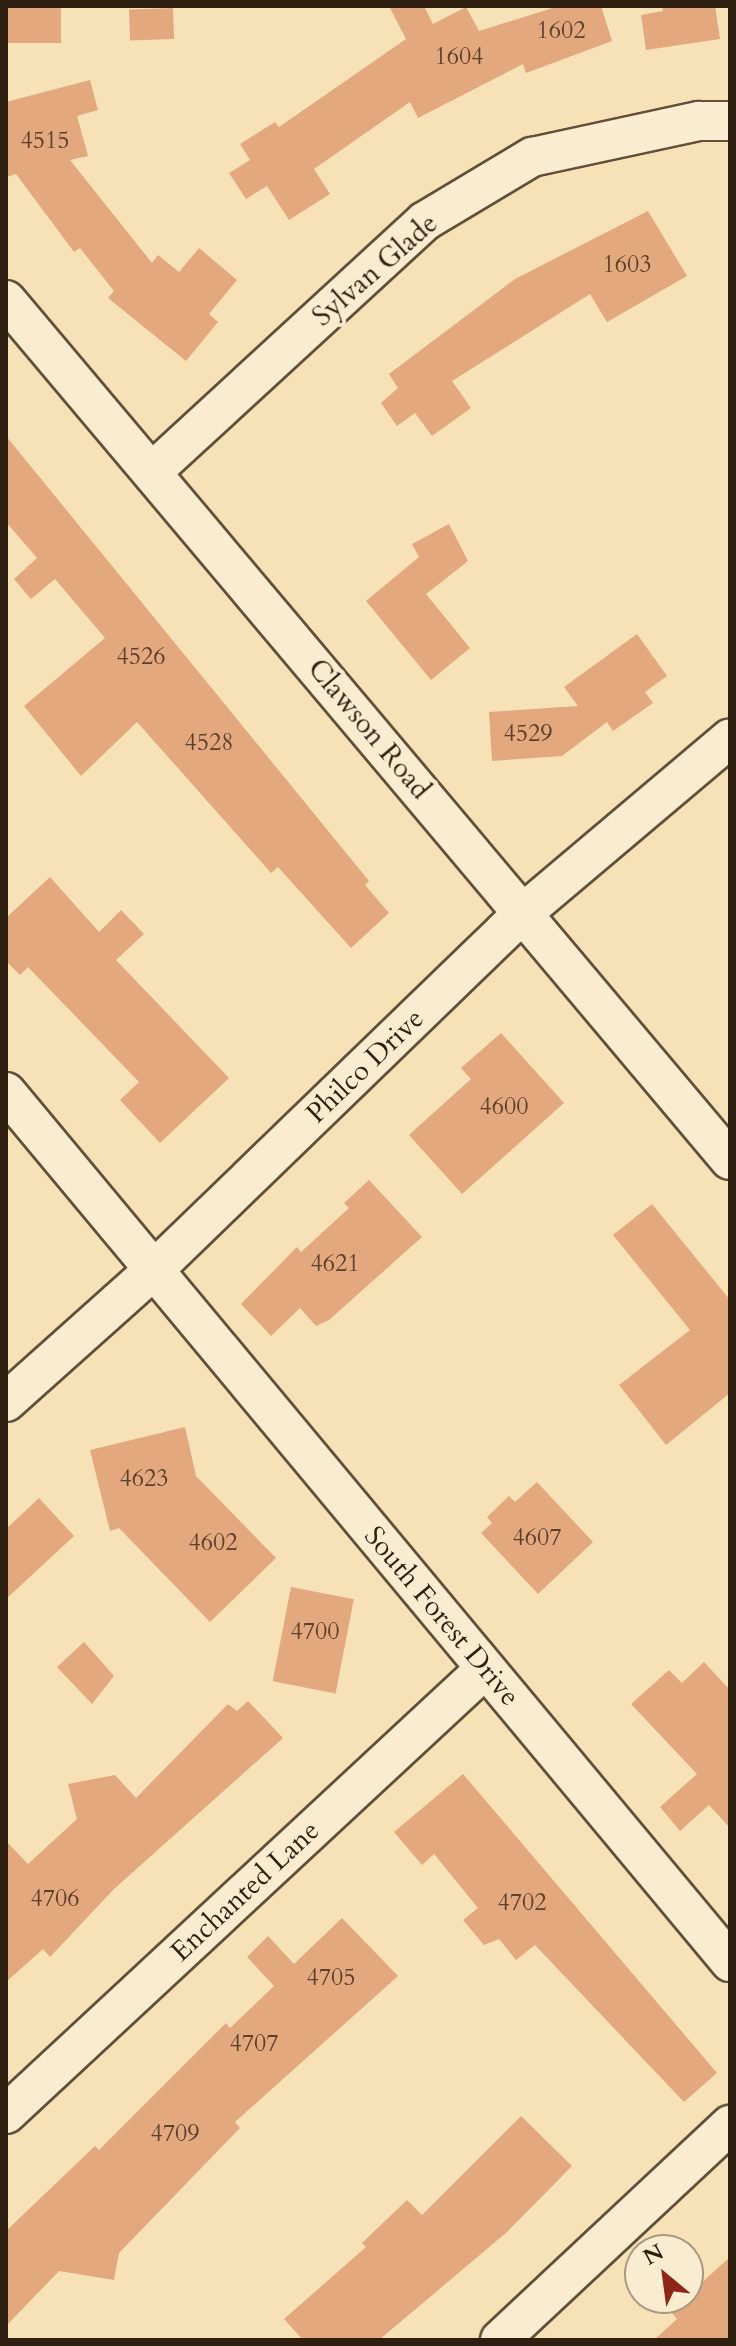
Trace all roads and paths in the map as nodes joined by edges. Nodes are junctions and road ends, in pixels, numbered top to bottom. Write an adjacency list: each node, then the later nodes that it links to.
1 (730, 121): 3 (street, Sylvan Glade)
2 (6, 300): 3 (street, Clawson Road)
3 (153, 471): 5 (street, Clawson Road)
4 (730, 738): 5 (street, Philco Drive)
5 (522, 914): 7 (street, Clawson Road); 8 (street, Philco Drive)
6 (6, 1092): 8 (street, South Forest Drive)
7 (730, 1160)
8 (156, 1268): 9 (street, Philco Drive); 10 (street, South Forest Drive)
9 (6, 1402)
10 (485, 1669): 11 (street, South Forest Drive); 12 (street, Enchanted Lane)
11 (730, 1962)
12 (6, 2114)
13 (730, 2125): 14 (street)
14 (500, 2340)

